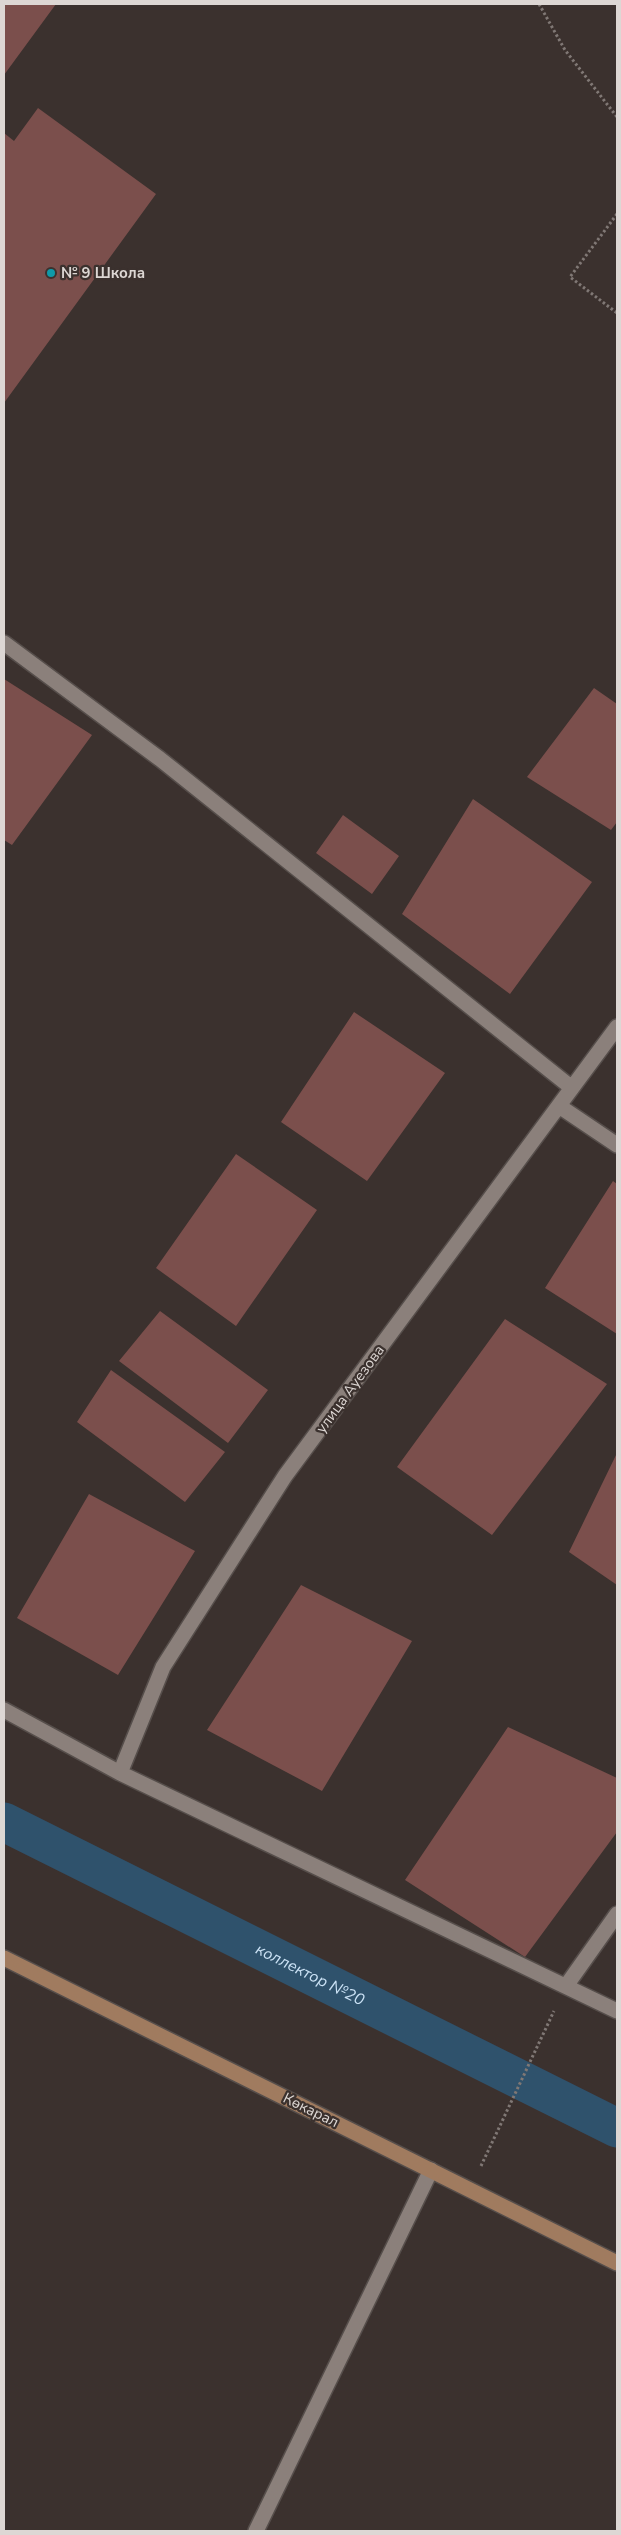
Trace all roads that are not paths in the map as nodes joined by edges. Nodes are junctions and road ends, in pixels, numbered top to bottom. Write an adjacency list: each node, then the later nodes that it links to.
1 (4, 643): 3 (street)
2 (617, 1027): 3 (street, улица Ауезова)
3 (572, 1088): 4 (street, улица Ауезова)
4 (559, 1106): 5 (street); 7 (street, улица Ауезова)
5 (617, 1145)
6 (4, 1710): 7 (street)
7 (120, 1773): 10 (street)
8 (617, 1914): 10 (street)
9 (4, 1958): 12 (main road, Көкарал)
10 (566, 1986): 11 (street)
11 (617, 2011)
12 (432, 2170): 13 (main road, Көкарал); 14 (street)
13 (617, 2263)
14 (256, 2531)

